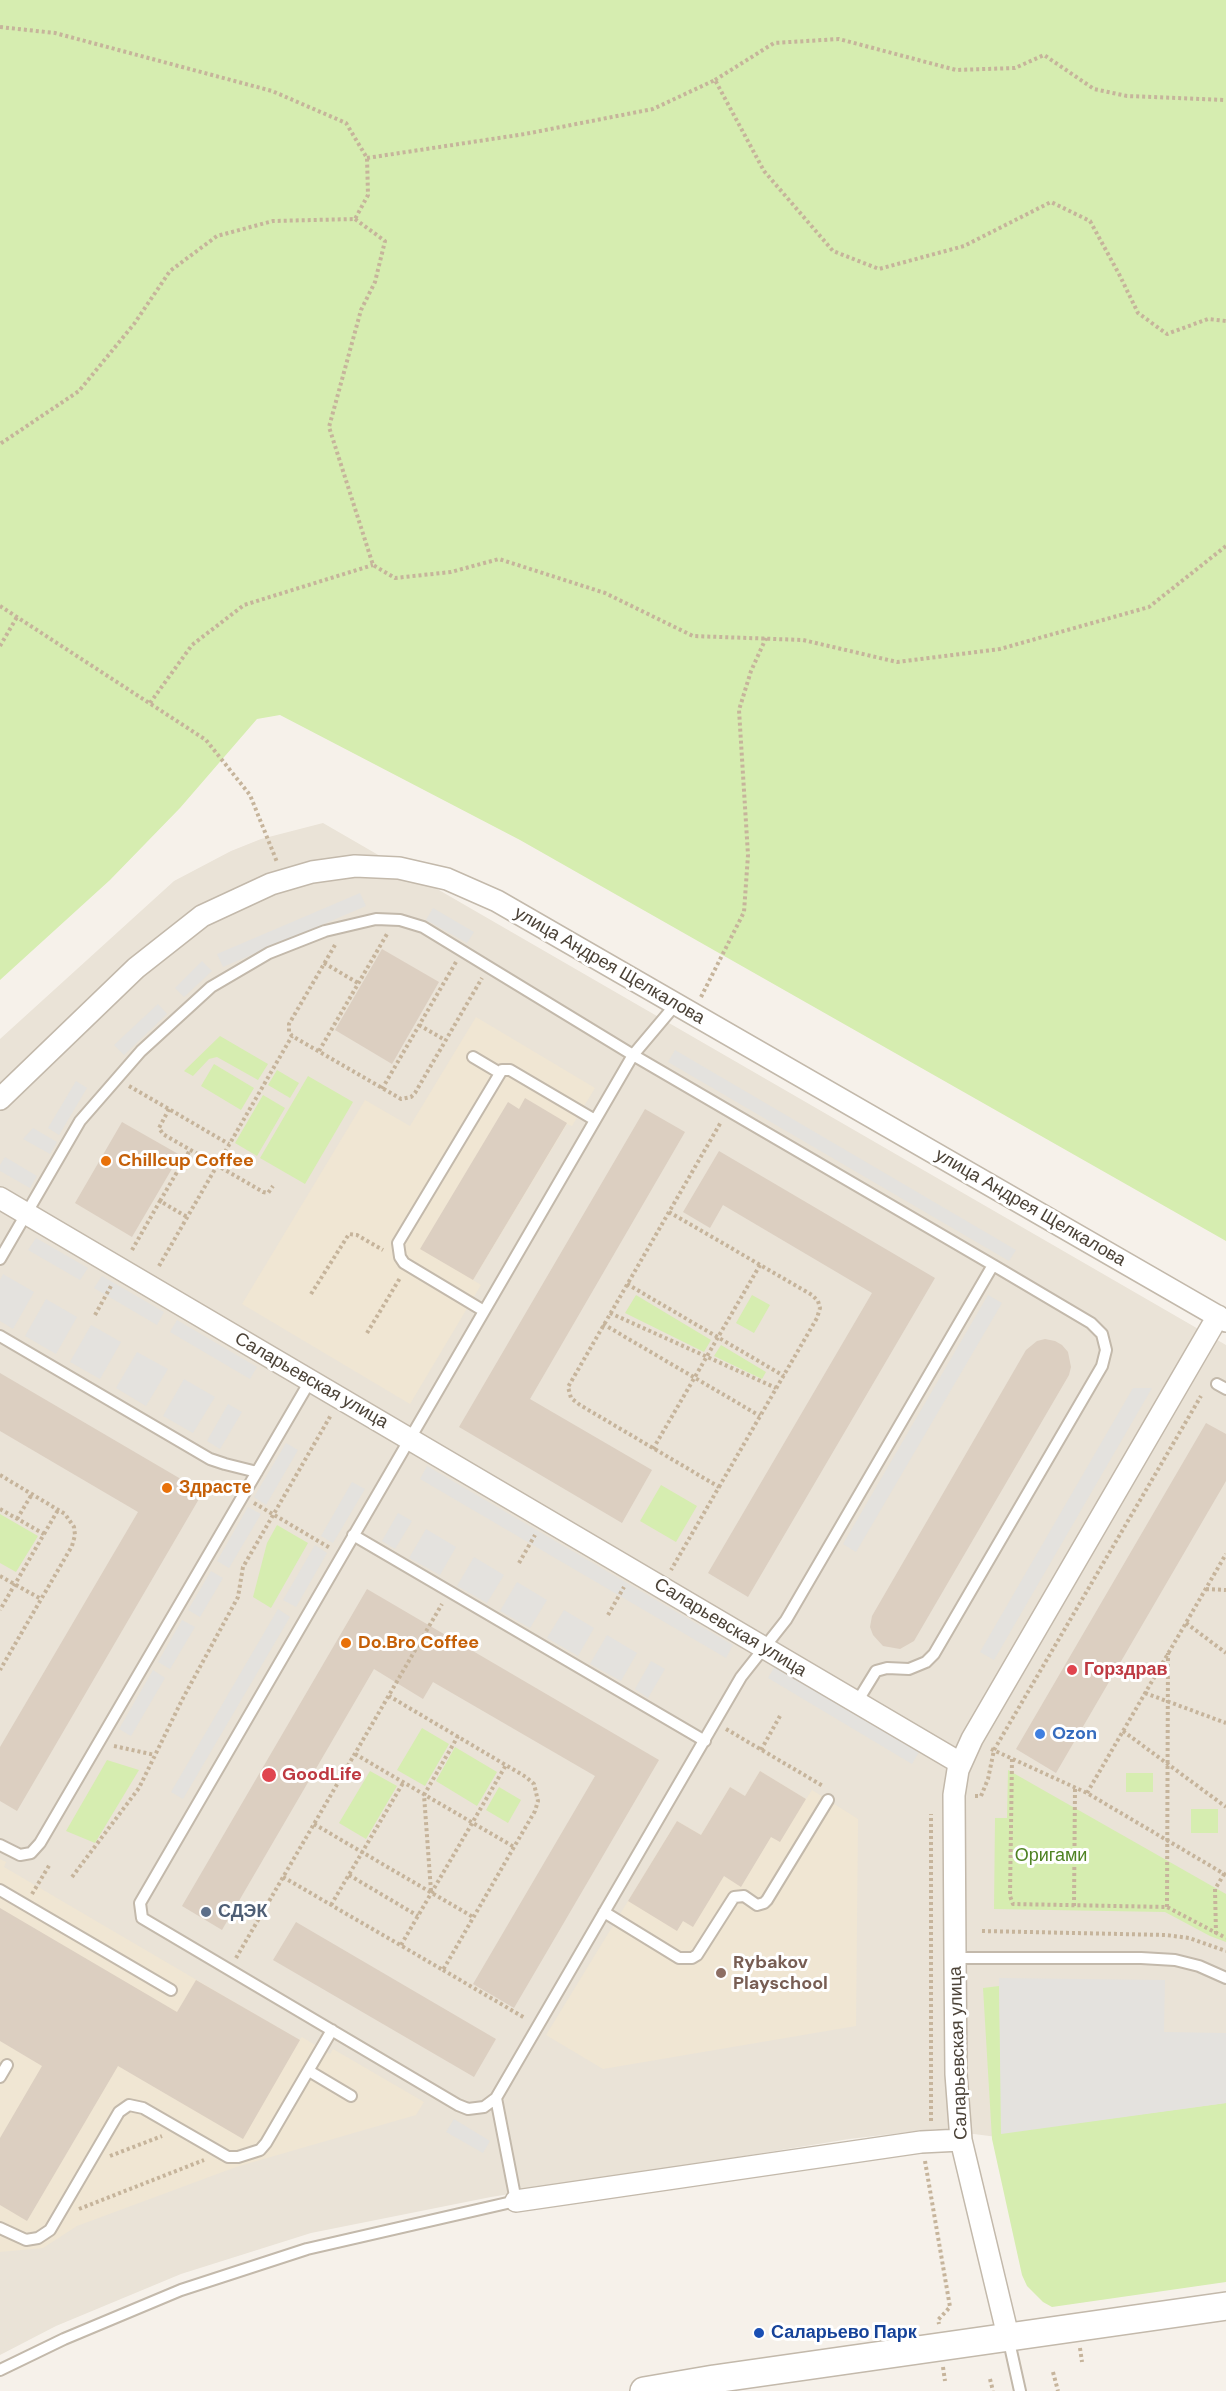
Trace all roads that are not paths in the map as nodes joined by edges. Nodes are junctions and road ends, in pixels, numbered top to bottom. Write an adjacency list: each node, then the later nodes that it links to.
1 (684, 1009): 2 (lane); 5 (street, улица Андрея Щелкалова); 12 (street, улица Андрея Щелкалова)
2 (633, 1055): 6 (lane); 8 (lane); 10 (lane)
3 (473, 1057): 4 (lane)
4 (500, 1073): 6 (lane); 11 (lane)
5 (0, 1099)
6 (595, 1120): 11 (lane)
7 (0, 1198): 8 (street, Саларьевская улица)
8 (26, 1214): 9 (lane); 14 (street, Саларьевская улица)
9 (0, 1259)
10 (993, 1265): 18 (lane); 19 (lane)
11 (484, 1311): 15 (lane)
12 (1222, 1319): 21 (street)
13 (0, 1336): 16 (lane)
14 (310, 1381): 15 (street, Саларьевская улица); 16 (lane)
15 (409, 1439): 17 (lane); 18 (street, Саларьевская улица)
16 (257, 1472): 23 (lane)
17 (353, 1535): 20 (lane); 29 (lane)
18 (764, 1648): 19 (street, Саларьевская улица); 20 (lane)
19 (856, 1702): 21 (street, Саларьевская улица)
20 (705, 1741): 25 (lane)
21 (960, 1763): 26 (street, Саларьевская улица)
22 (828, 1794): 25 (lane)
23 (0, 1845)
24 (0, 1890): 28 (lane)
25 (604, 1912): 34 (lane)
26 (955, 1958): 27 (lane); 35 (street, Саларьевская улица)
27 (1226, 1978)
28 (171, 1990)
29 (332, 2030): 31 (lane); 34 (lane)
30 (7, 2065): 32 (lane)
31 (309, 2071): 33 (lane); 37 (lane)
32 (0, 2077)
33 (351, 2096)
34 (496, 2098): 36 (lane)
35 (961, 2140): 36 (street); 39 (street, Саларьевская улица)
36 (516, 2201): 40 (lane)
37 (0, 2228)
38 (1226, 2306): 39 (street)
39 (1008, 2336): 41 (street); 42 (lane)
40 (0, 2370)
41 (644, 2391)
42 (1020, 2391)

